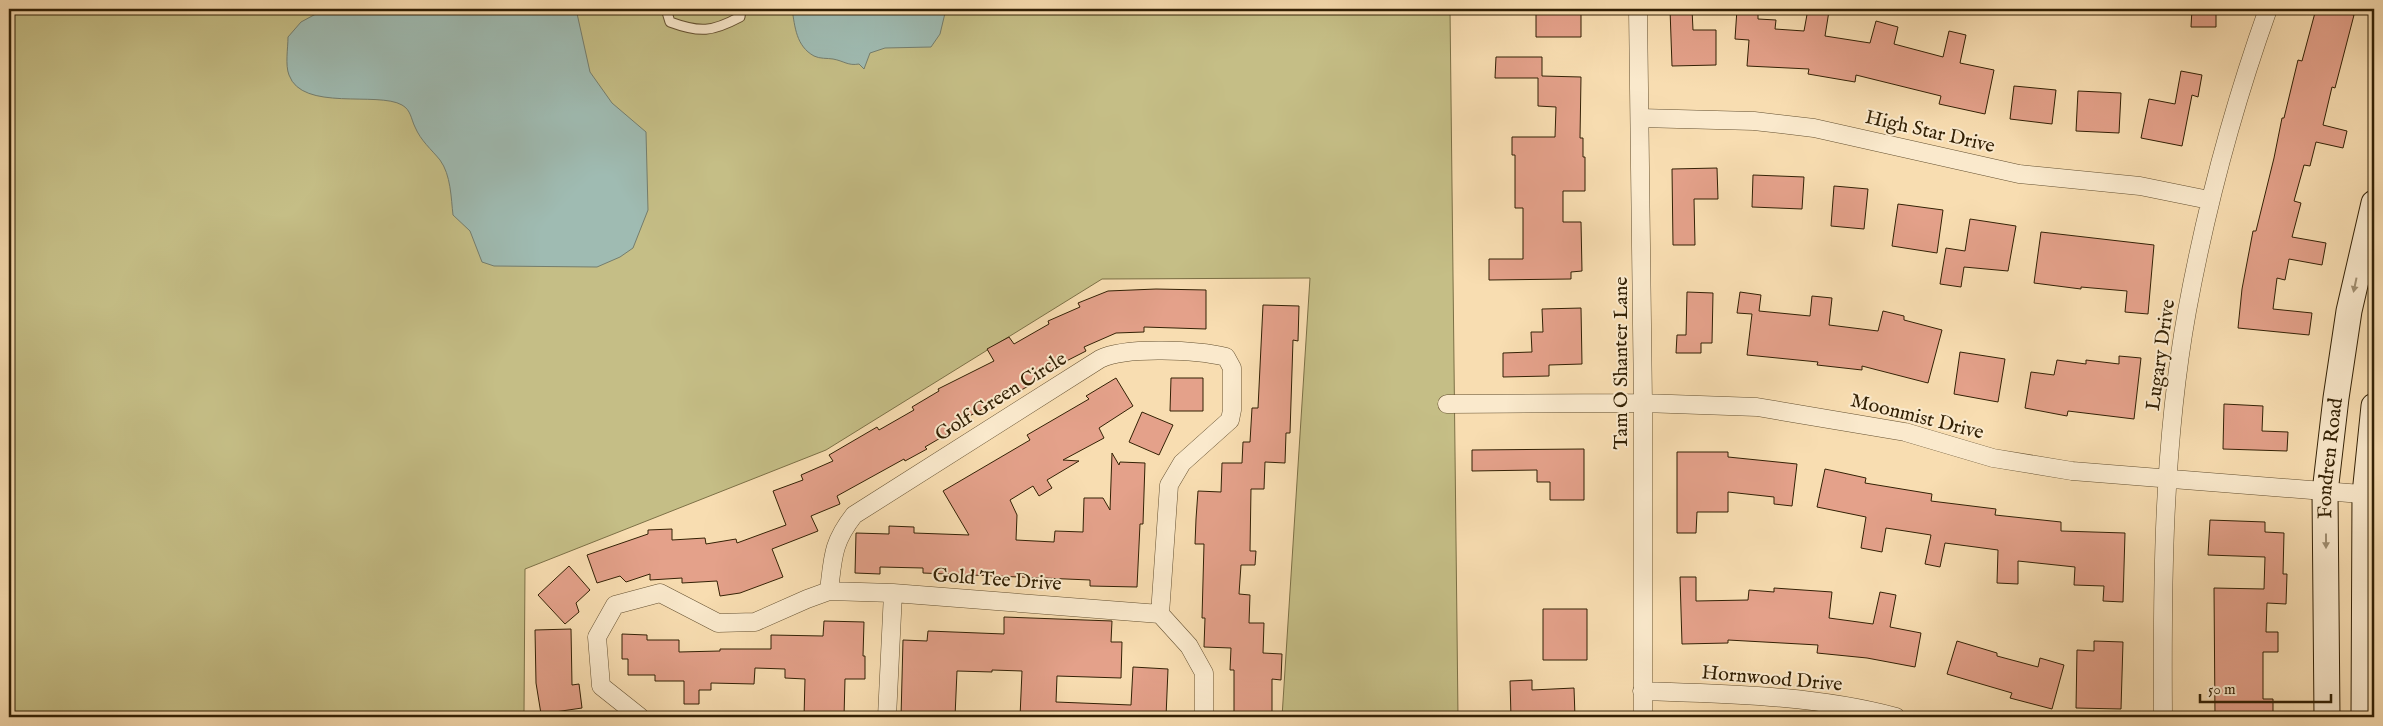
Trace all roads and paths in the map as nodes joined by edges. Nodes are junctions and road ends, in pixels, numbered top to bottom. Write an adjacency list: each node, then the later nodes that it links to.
1 (666, 9): 2 (lane)
2 (741, 9)
3 (1638, 9): 5 (street, Tam O Shanter Lane)
4 (2268, 9): 6 (street, Lugary Drive)
5 (1640, 118): 6 (street, High Star Drive); 8 (street, Tam O Shanter Lane)
6 (2209, 200): 11 (street, Lugary Drive)
7 (2374, 203): 12 (main road, Fondren Road, one-way to 12)
8 (1643, 403): 9 (street, Moonmist Drive); 11 (street, Moonmist Drive); 17 (street, Tam O Shanter Lane)
9 (1447, 404)
10 (2374, 406): 13 (main road, Fondren Road)
11 (2169, 480): 12 (street, Moonmist Drive); 23 (street, Lugary Drive)
12 (2325, 492): 13 (street, Moonmist Drive); 24 (main road, Fondren Road, one-way to 24)
13 (2370, 495): 25 (main road, Fondren Road)
14 (829, 591): 15 (street, Gold Tee Drive); 16 (street, Golf Green Circle); 18 (street)
15 (892, 593): 16 (street, Gold Tee Drive); 19 (street)
16 (1160, 614): 20 (street)
17 (1642, 691): 21 (street, Tam O Shanter Lane); 22 (street, Hornwood Drive)
18 (640, 717)
19 (887, 717)
20 (1204, 717)
21 (1642, 717)
22 (1896, 717)
23 (2163, 717)
24 (2327, 717)
25 (2364, 717)

